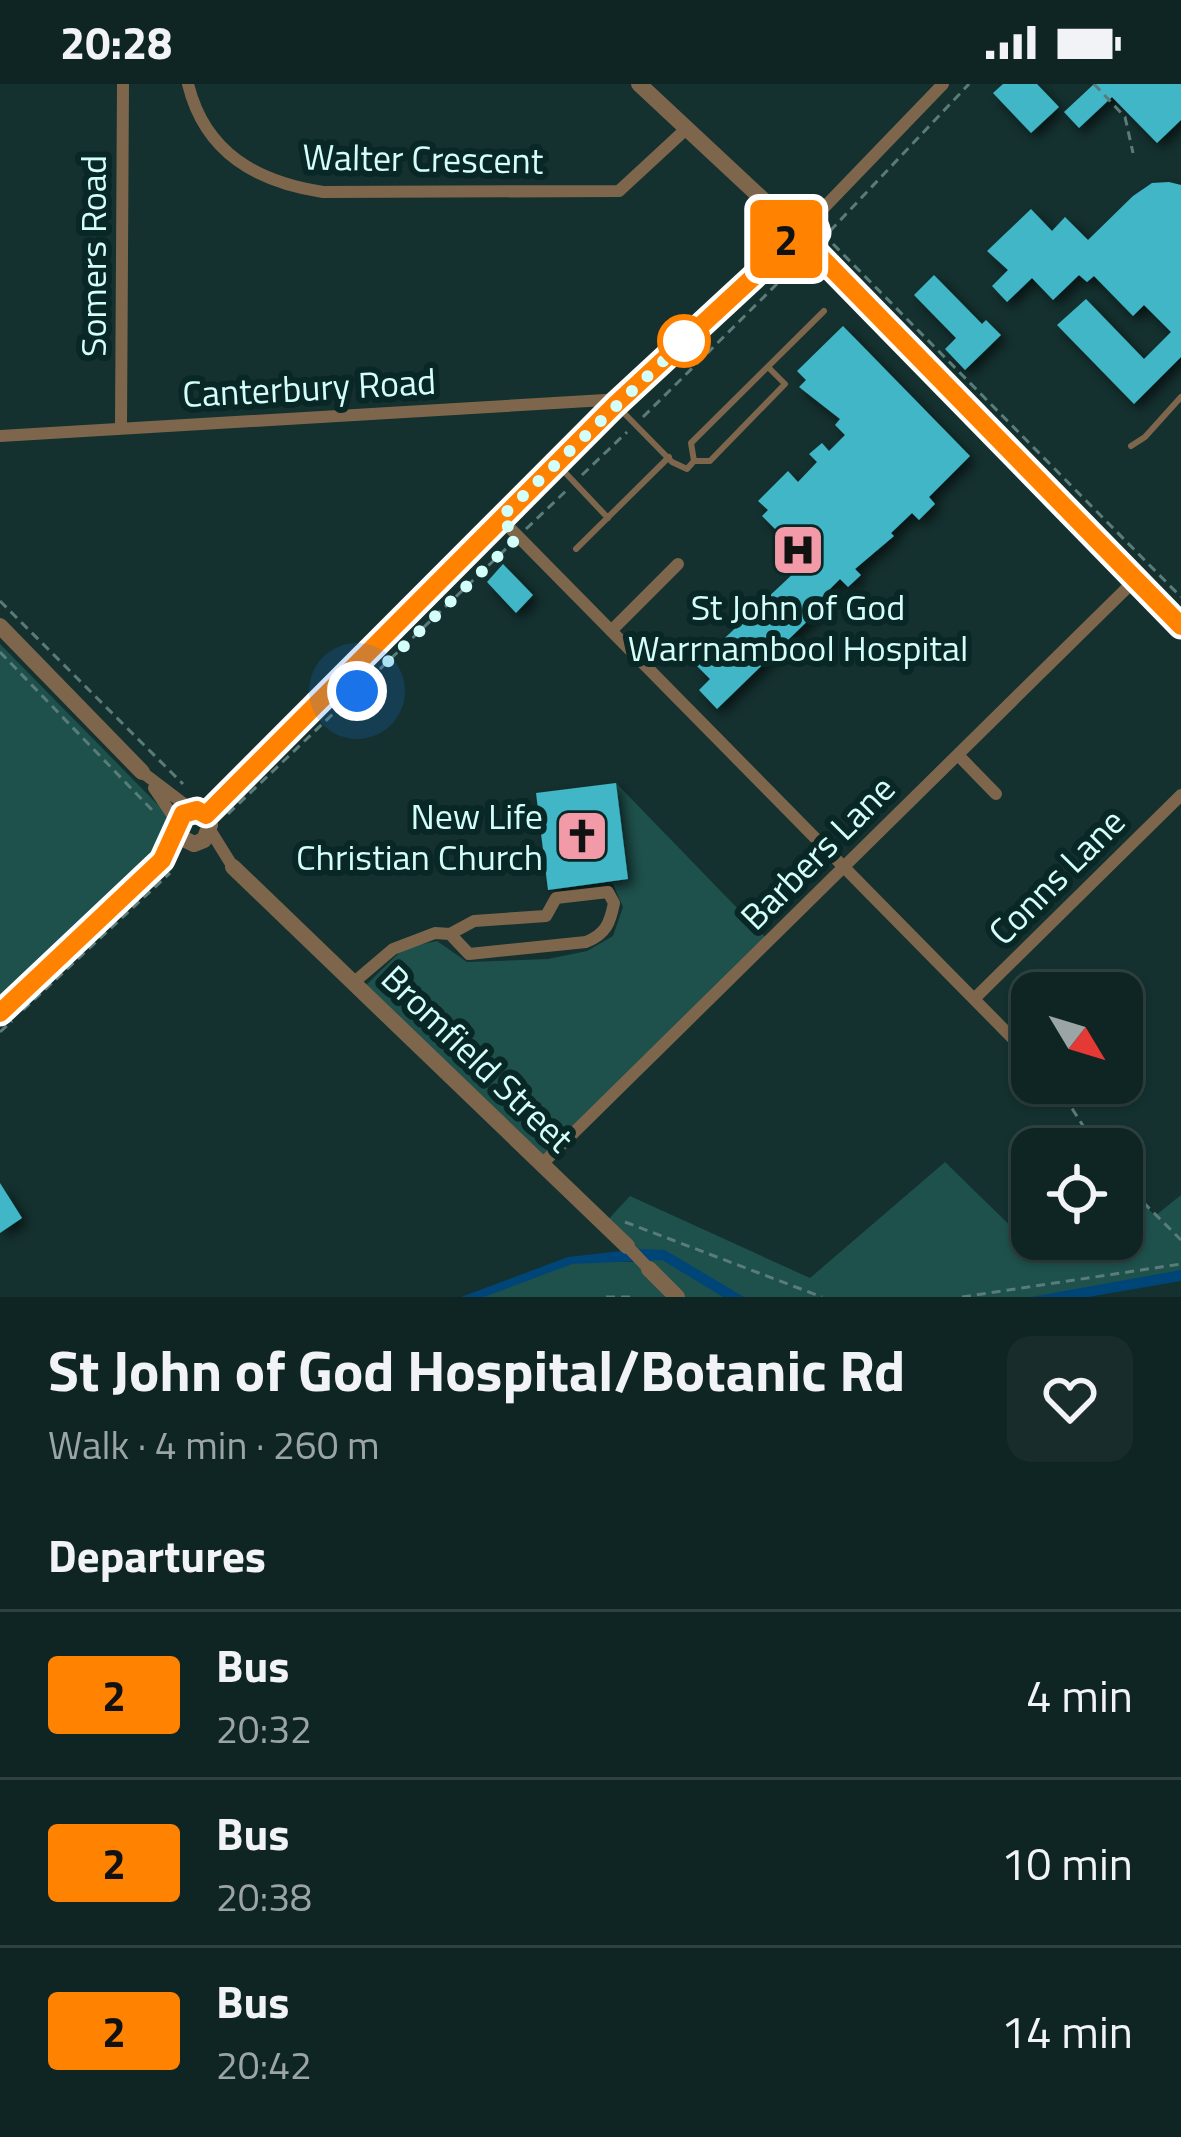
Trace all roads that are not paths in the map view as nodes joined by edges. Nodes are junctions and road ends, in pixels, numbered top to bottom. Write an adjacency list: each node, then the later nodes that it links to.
1 (123, 84): 14 (street, Somers Road)
2 (188, 84): 5 (street, Walter Crescent)
3 (639, 84): 5 (street)
4 (944, 84): 6 (street)
5 (685, 130): 7 (street)
6 (812, 220): 7 (street); 9 (street)
7 (788, 223): 8 (street)
8 (789, 244): 9 (street); 13 (street)
9 (815, 250): 24 (street)
10 (824, 311): 11 (lane)
11 (768, 367): 18 (lane); 18 (lane)
12 (1181, 398): 16 (lane)
13 (619, 401): 14 (street, Canterbury Road); 17 (lane); 19 (street)
14 (121, 428): 15 (street, Canterbury Road)
15 (0, 436)
16 (1131, 446)
17 (669, 457): 18 (lane); 21 (lane)
18 (694, 461)
19 (556, 463): 20 (street); 21 (lane)
20 (500, 518): 27 (street); 32 (street)
21 (608, 518): 22 (lane)
22 (576, 549)
23 (678, 564): 27 (street)
24 (1135, 580): 26 (street); 28 (street, Barbers Lane)
25 (0, 626): 29 (street, Bromfield Street)
26 (1181, 626)
27 (611, 631): 35 (street)
28 (958, 755): 30 (street); 35 (street, Barbers Lane)
29 (142, 772): 32 (street, Bromfield Street)
30 (996, 794)
31 (1181, 795): 40 (street, Conns Lane)
32 (193, 827): 33 (street); 34 (street, Bromfield Street)
33 (171, 862): 41 (street)
34 (233, 867): 39 (street, Bromfield Street)
35 (844, 867): 40 (street); 43 (street, Barbers Lane)
36 (546, 916): 37 (street); 38 (street); 38 (street)
37 (450, 934): 38 (street); 39 (street)
38 (552, 945)
39 (353, 983): 43 (street, Bromfield Street)
40 (974, 999): 42 (street)
41 (0, 1013)
42 (1011, 1037)
43 (541, 1166): 44 (street, Bromfield Street)
44 (624, 1239): 45 (street, Bromfield Street)
45 (649, 1269): 46 (street, Bromfield Street)
46 (677, 1297)

